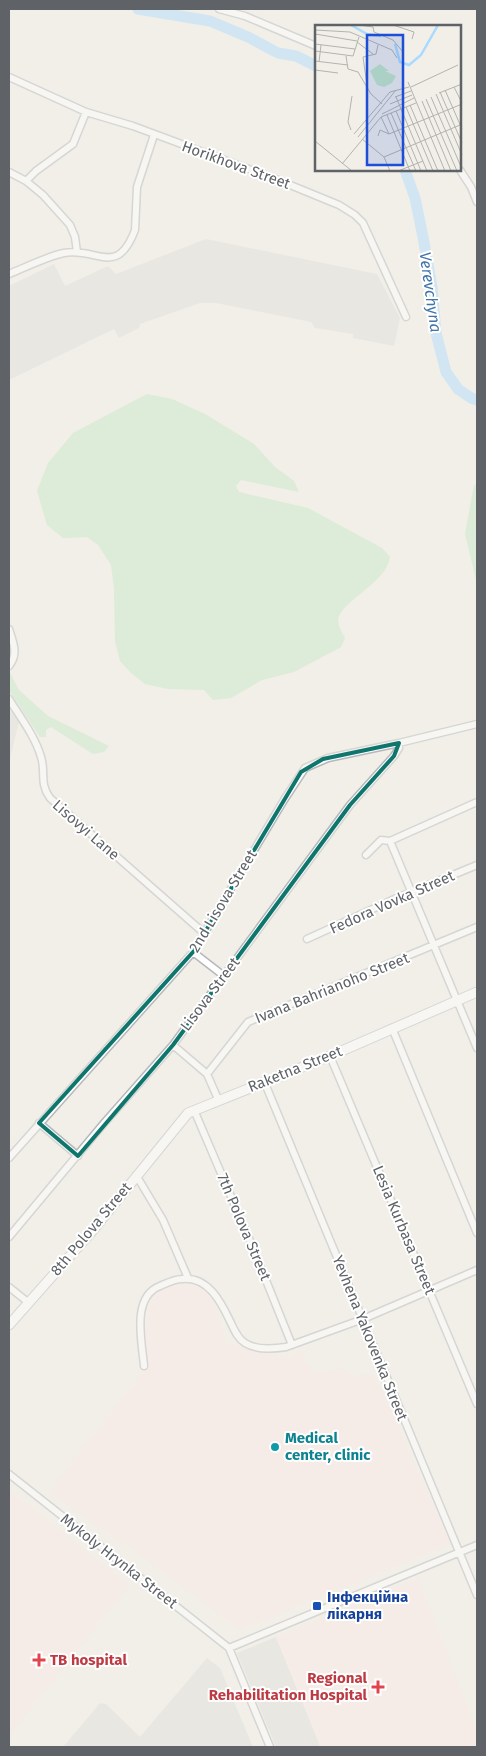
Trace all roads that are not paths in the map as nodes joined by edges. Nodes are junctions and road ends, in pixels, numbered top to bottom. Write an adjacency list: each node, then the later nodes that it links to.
1 (218, 9): 2 (street)
2 (315, 46)
3 (9, 78): 4 (street, Horikhova Street)
4 (86, 112): 5 (street, Horikhova Street); 8 (street)
5 (154, 135): 10 (street); 12 (street, Horikhova Street)
6 (461, 171): 9 (street)
7 (9, 172): 8 (street)
8 (26, 181): 10 (street)
9 (477, 202)
10 (77, 252): 11 (street)
11 (9, 274)
12 (406, 316)
13 (9, 629): 14 (street)
14 (9, 666)
15 (9, 699): 24 (street, Lisovyi Lane)
16 (477, 724): 17 (street, 2nd Lisova Street)
17 (399, 744): 24 (street, 2nd Lisova Street); 28 (street, Lisova Street)
18 (477, 802): 19 (street)
19 (390, 841): 20 (street); 22 (street)
20 (366, 855)
21 (477, 865): 22 (street, Fedora Vovka Street)
22 (412, 892): 25 (street, Fedora Vovka Street); 26 (street)
23 (477, 927): 26 (street, Ivana Bahrianoho Street)
24 (205, 934): 27 (street, 2nd Lisova Street)
25 (307, 939)
26 (434, 946): 30 (street); 35 (street, Ivana Bahrianoho Street)
27 (193, 952): 28 (street); 39 (street, 2nd Lisova Street)
28 (224, 976): 32 (street, Lisova Street)
29 (477, 992): 30 (street, Raketna Street)
30 (457, 1001): 31 (street, Raketna Street); 33 (street)
31 (392, 1028): 34 (street, Raketna Street); 43 (street)
32 (173, 1045): 35 (street); 40 (street, Lisova Street)
33 (477, 1048)
34 (330, 1056): 36 (street, Raketna Street); 48 (street, Lesia Kurbasa Street)
35 (206, 1074): 37 (street)
36 (264, 1081): 37 (street, Raketna Street); 50 (street, Yevhena Yakovenka Street)
37 (218, 1100): 38 (street, Raketna Street)
38 (194, 1110): 42 (street, Raketna Street); 52 (street, 7th Polova Street)
39 (39, 1123): 40 (street); 41 (street, 2nd Lisova Street)
40 (78, 1156): 44 (street, Lisova Street)
41 (9, 1158)
42 (136, 1175): 46 (street, 8th Polova Street); 49 (street, 8th Polova Street)
43 (477, 1233)
44 (9, 1237)
45 (477, 1270): 48 (street)
46 (188, 1278): 52 (street); 53 (street)
47 (9, 1287): 49 (street)
48 (429, 1290): 50 (street); 54 (street, Lesia Kurbasa Street)
49 (29, 1303): 51 (street, 8th Polova Street)
50 (363, 1319): 52 (street); 57 (street, Yevhena Yakovenka Street)
51 (9, 1325)
52 (292, 1345)
53 (144, 1366)
54 (477, 1404)
55 (9, 1474): 59 (street, Mykoly Hrynka Street)
56 (477, 1545): 57 (street)
57 (460, 1552): 58 (street, Yevhena Yakovenka Street); 59 (street)
58 (477, 1595)
59 (229, 1648): 60 (street, Mykoly Hrynka Street)
60 (270, 1747)

